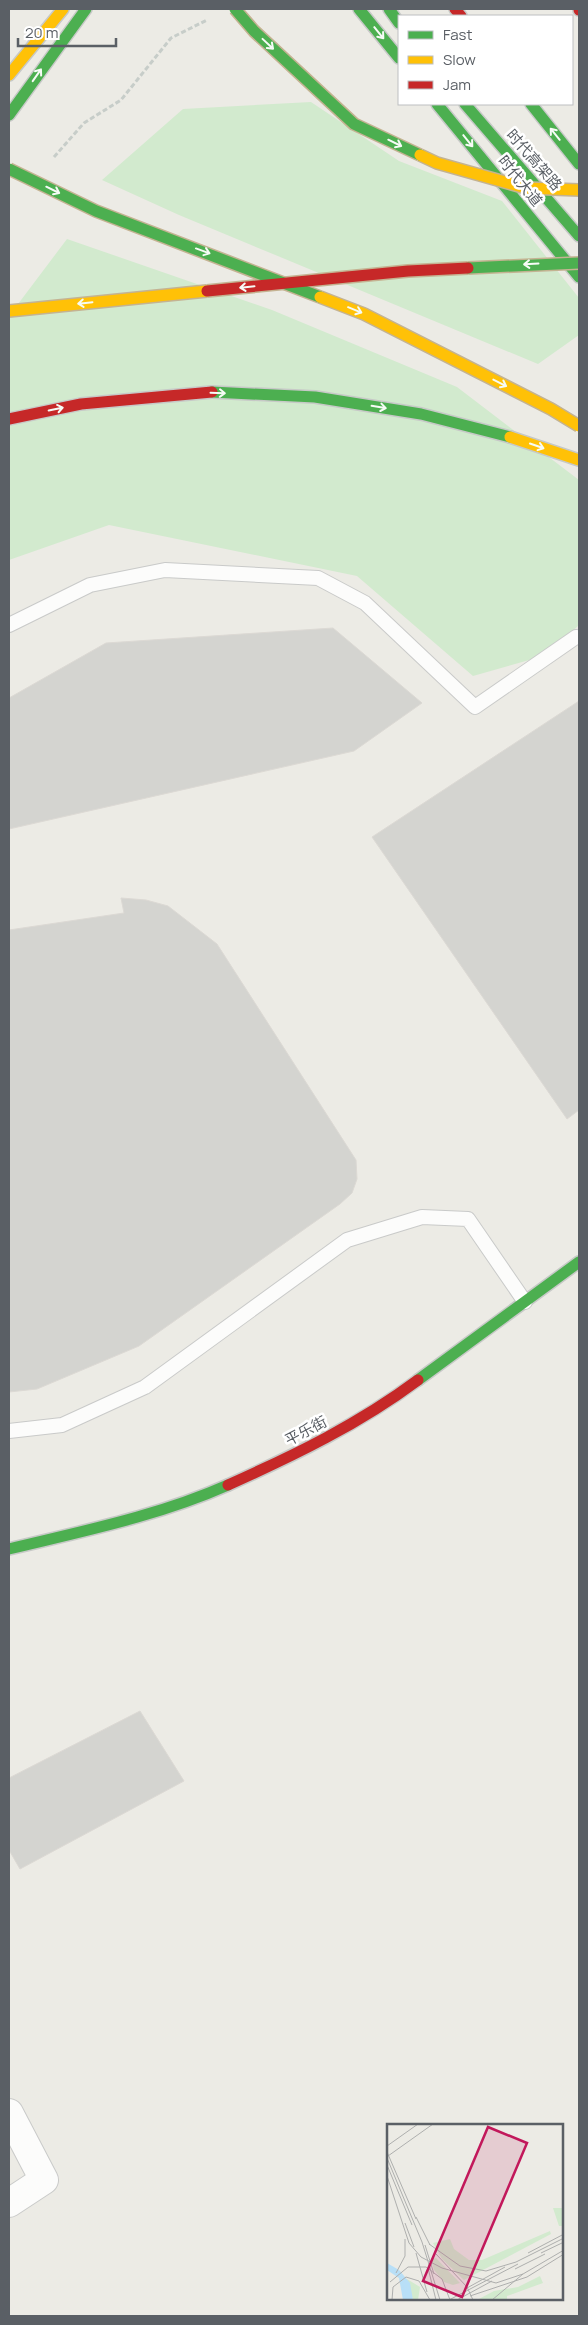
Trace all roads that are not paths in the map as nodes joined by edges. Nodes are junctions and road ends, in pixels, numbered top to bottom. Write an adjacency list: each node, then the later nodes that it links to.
1 (63, 9): 10 (main road)
2 (70, 9): 8 (main road)
3 (86, 9): 8 (main road)
4 (235, 9): 17 (main road, one-way to 17, bridge)
5 (359, 9): 9 (main road, one-way to 9)
6 (389, 9): 7 (main road)
7 (398, 22)
8 (68, 30): 14 (main road, one-way to 8)
9 (398, 57)
10 (9, 75)
11 (438, 105): 20 (main road, 时代大道, one-way to 20)
12 (466, 105): 18 (main road, 时代高架路)
13 (532, 105): 15 (main road, 时代高架路, one-way to 13)
14 (9, 115)
15 (579, 164)
16 (9, 169): 23 (main road, one-way to 23, bridge)
17 (579, 190)
18 (579, 236)
19 (579, 263): 21 (main road, one-way to 21, bridge)
20 (579, 277)
21 (9, 311)
22 (9, 419): 24 (main road, one-way to 24)
23 (579, 426)
24 (579, 460)
25 (9, 624): 26 (lane)
26 (576, 637)
27 (579, 1262): 28 (main road, 平乐街)
28 (525, 1302): 29 (lane); 30 (main road, 平乐街)
29 (9, 1431)
30 (9, 1548)
31 (9, 2113): 32 (street)
32 (9, 2203)

